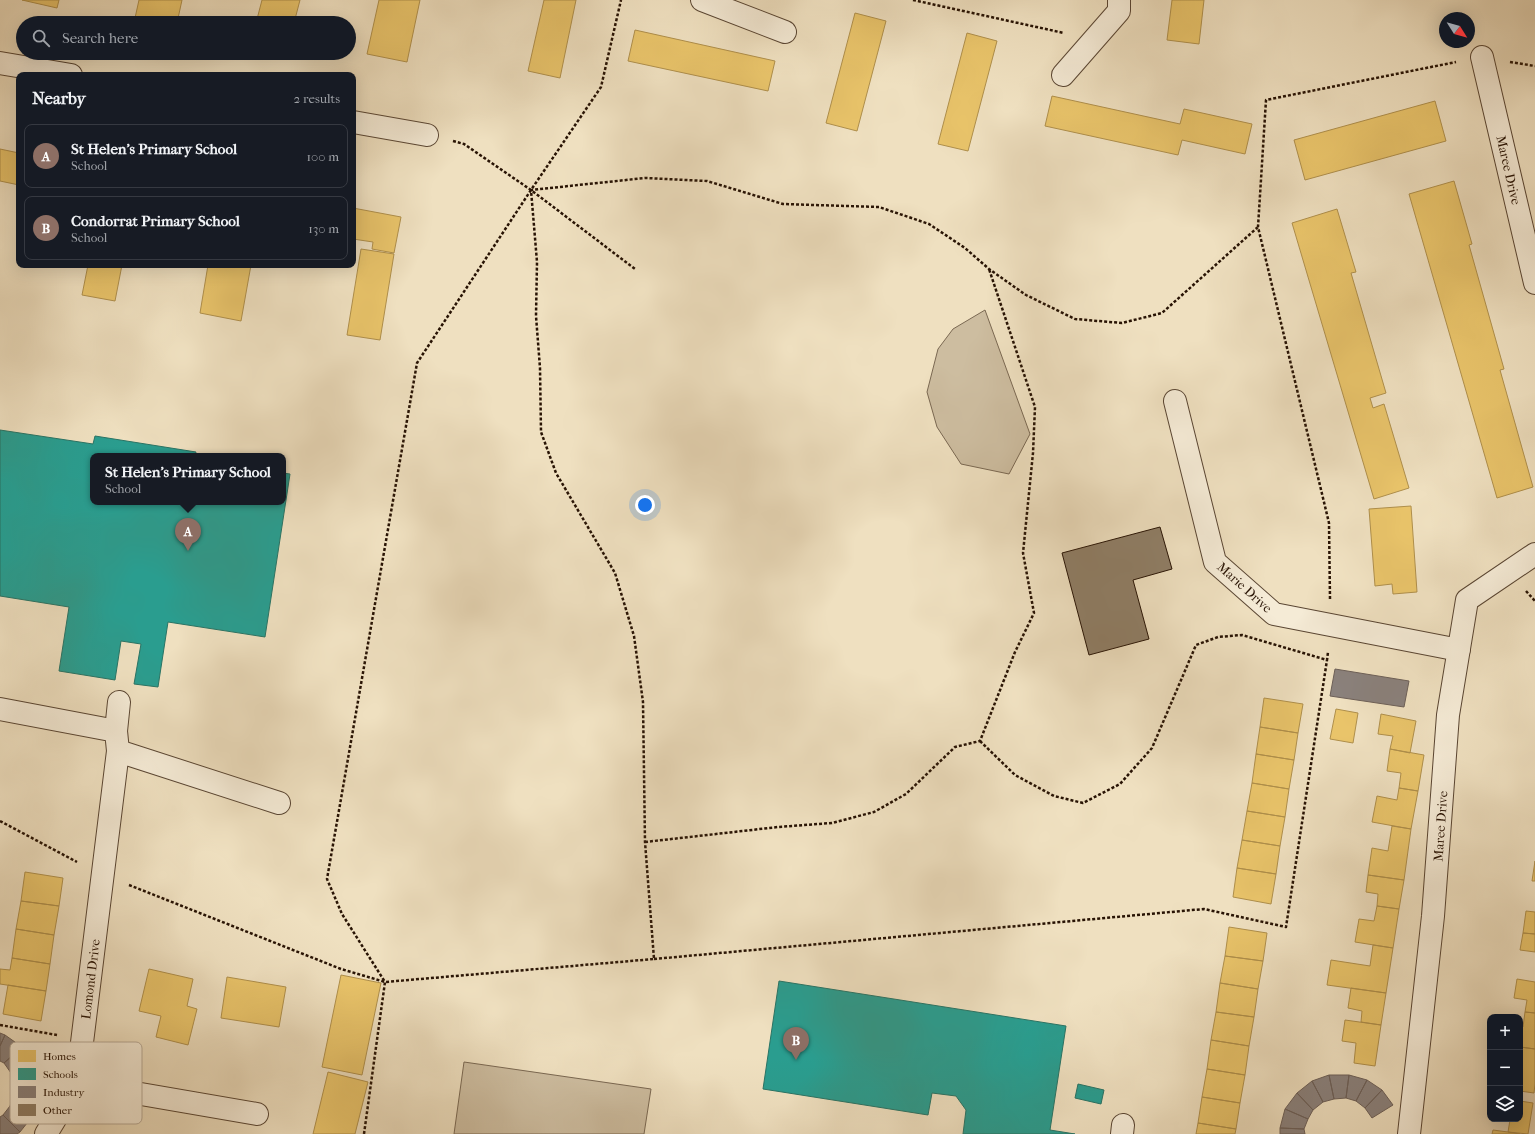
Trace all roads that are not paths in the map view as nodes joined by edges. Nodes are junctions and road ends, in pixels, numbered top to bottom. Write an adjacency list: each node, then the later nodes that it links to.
1 (702, 0): 3 (street)
2 (1119, 0): 7 (street)
3 (784, 32)
4 (1482, 57): 10 (street, Maree Drive)
5 (0, 63): 6 (street)
6 (53, 72)
7 (1063, 75)
8 (356, 123): 9 (street)
9 (427, 135)
10 (1535, 283)
11 (1175, 401): 13 (street, Marie Drive)
12 (1535, 554): 13 (street, Maree Drive)
13 (1459, 650): 23 (street, Maree Drive)
14 (119, 702): 16 (street, Lomond Drive)
15 (0, 709): 16 (street)
16 (117, 741): 17 (street); 18 (street, Lomond Drive)
17 (279, 803)
18 (83, 1042)
19 (142, 1094): 20 (street)
20 (257, 1114)
21 (52, 1124): 22 (street, Lomond Drive)
22 (46, 1134)
23 (1409, 1134)

